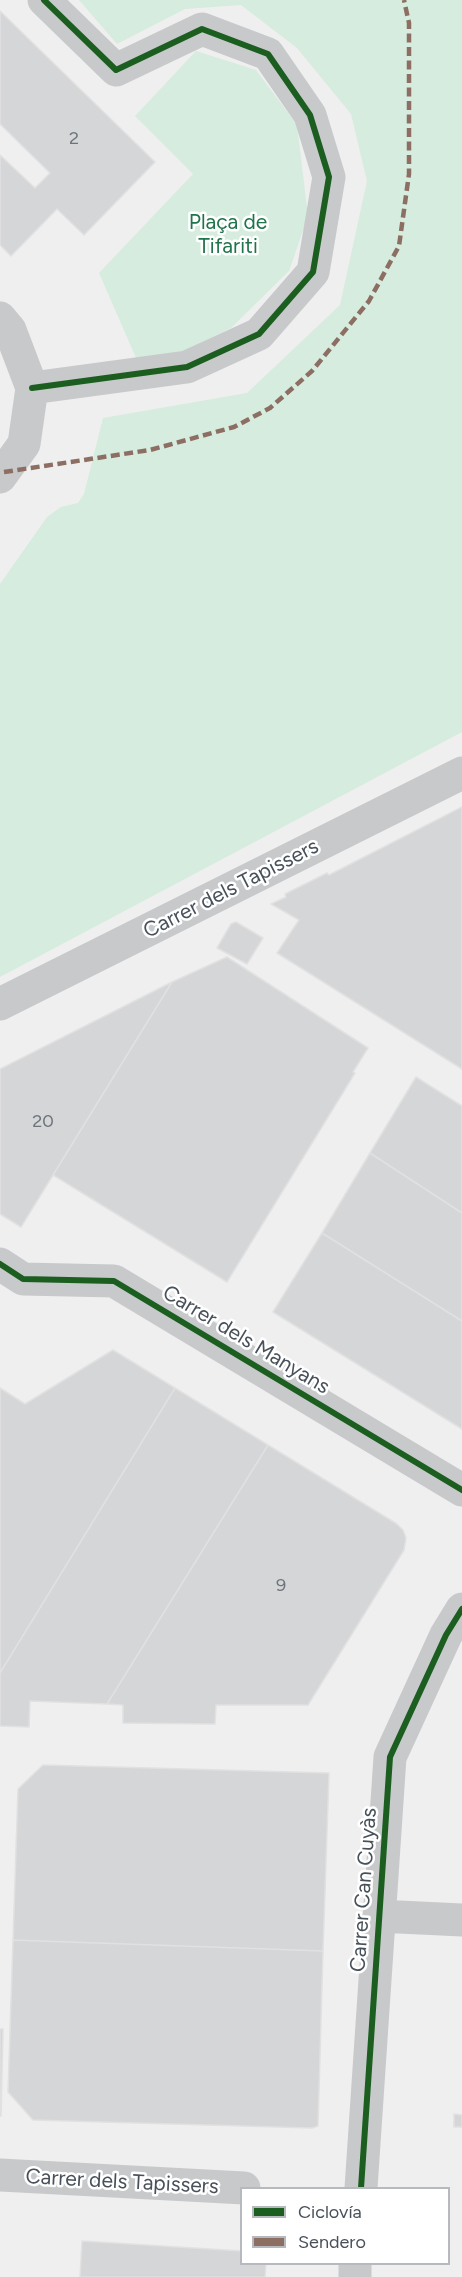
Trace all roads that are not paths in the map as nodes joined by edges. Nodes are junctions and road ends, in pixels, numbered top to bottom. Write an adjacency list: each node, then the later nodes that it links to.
1 (44, 0): 3 (street)
2 (0, 318): 3 (street)
3 (32, 388): 4 (street)
4 (0, 477)
5 (462, 773): 6 (street, Carrer dels Tapissers)
6 (0, 1004)
7 (0, 1264): 8 (street, Carrer dels Manyans)
8 (462, 1490)
9 (462, 1610): 10 (street, Carrer Can Cuyàs)
10 (379, 1916): 11 (street); 13 (street, Carrer Can Cuyàs)
11 (462, 1920)
12 (0, 2175): 14 (street, Carrer dels Tapissers)
13 (361, 2187)
14 (240, 2188)

